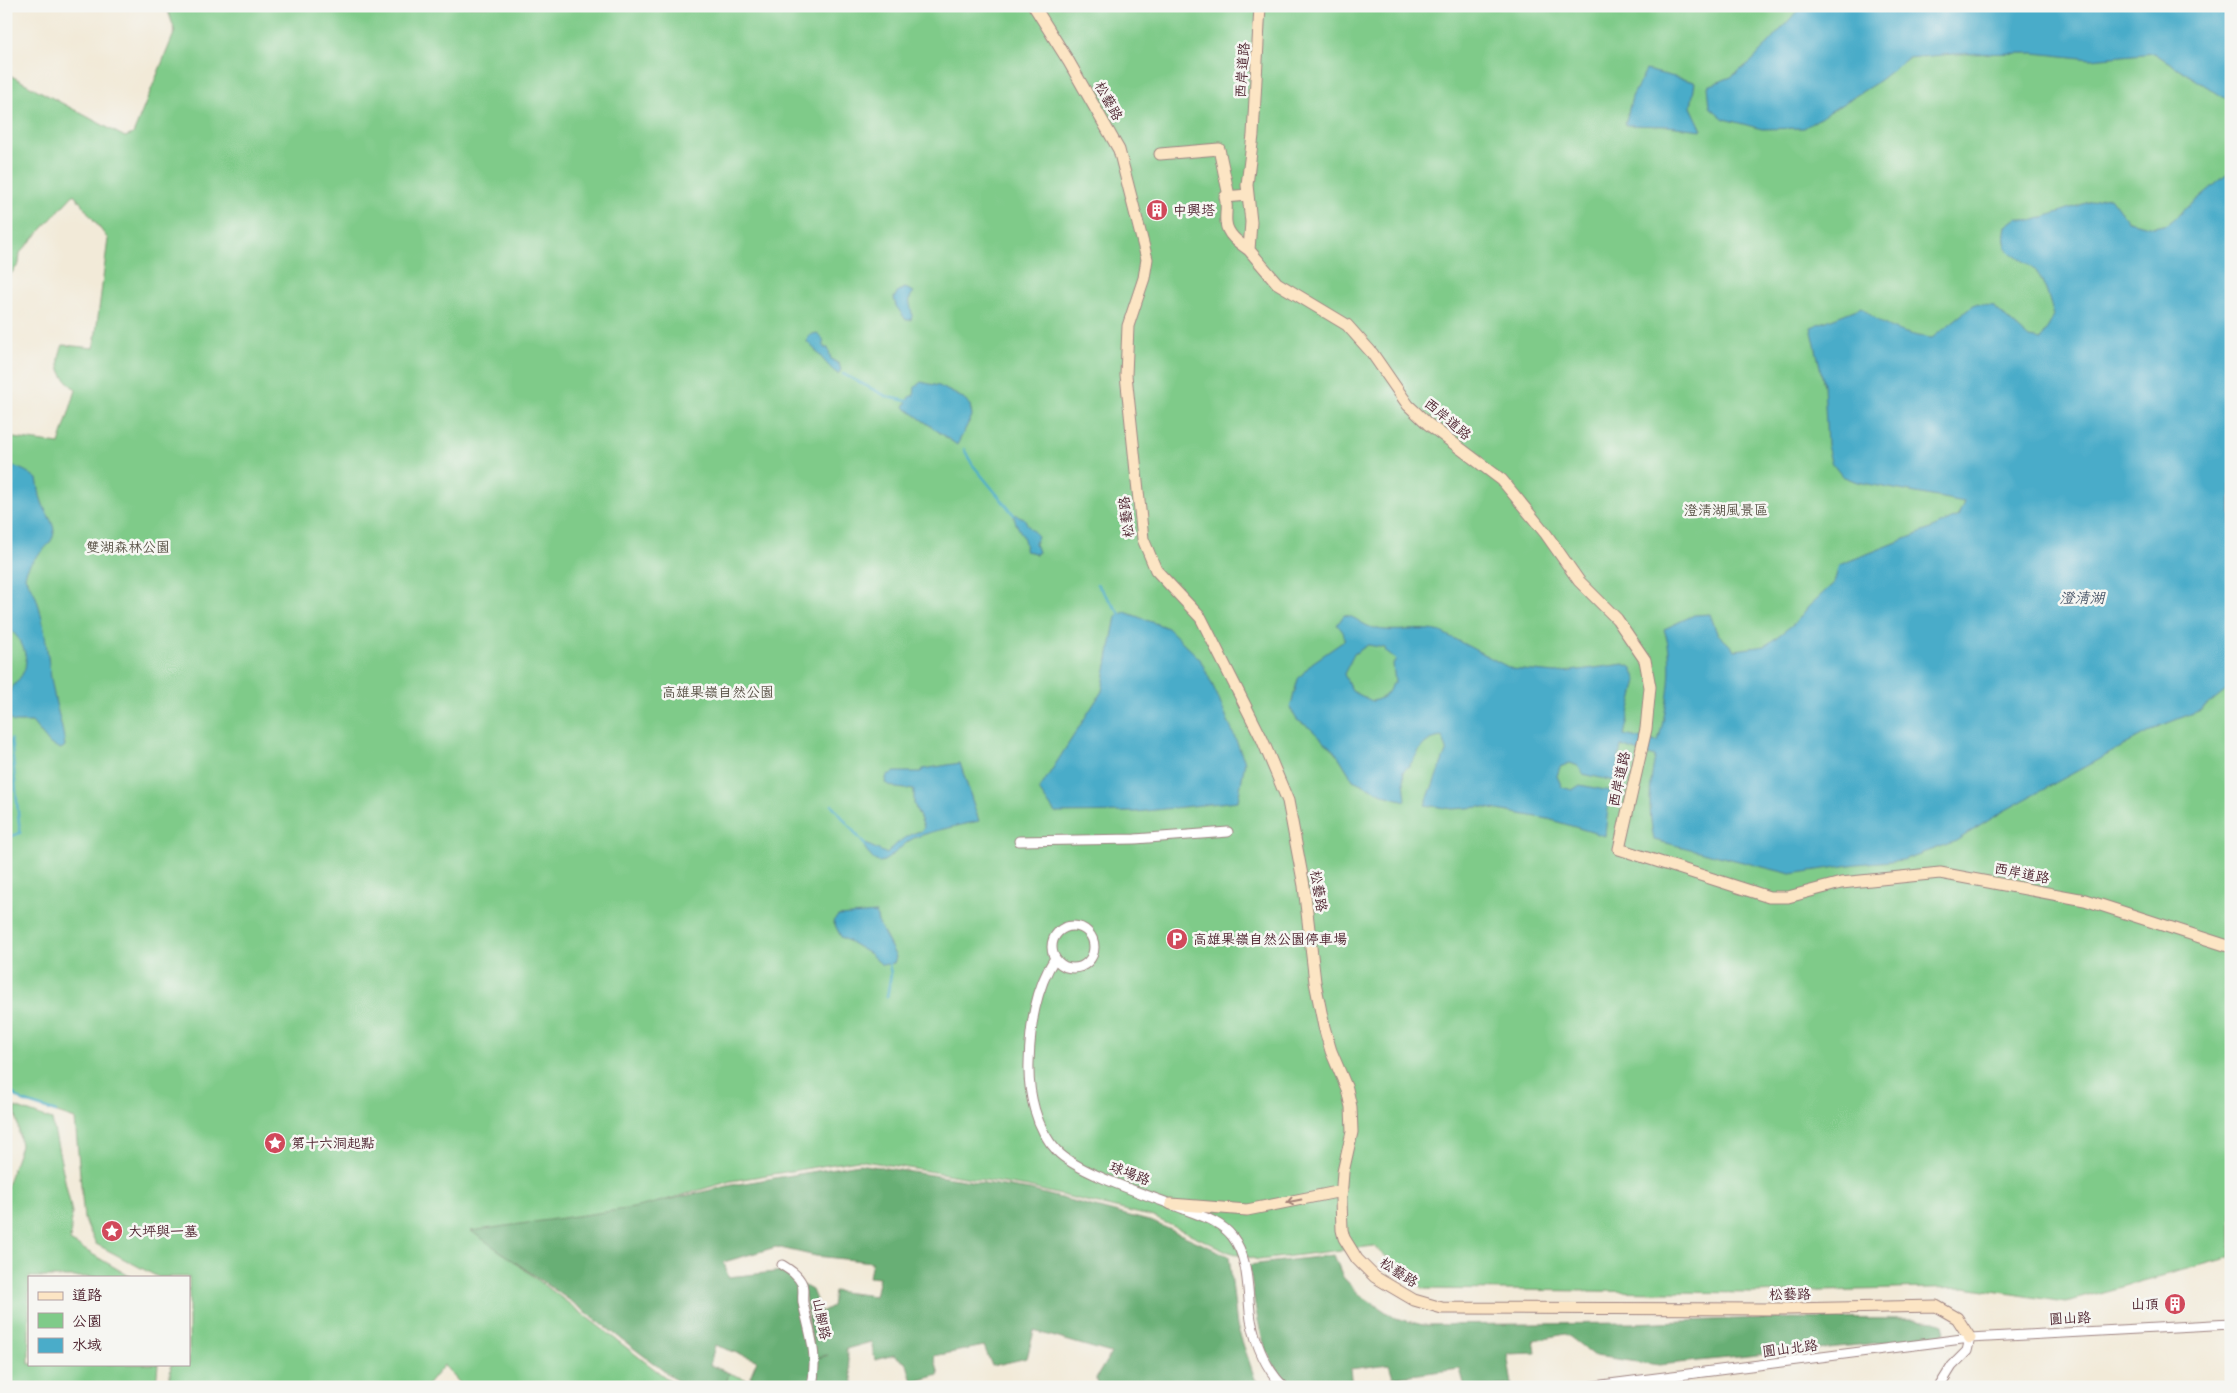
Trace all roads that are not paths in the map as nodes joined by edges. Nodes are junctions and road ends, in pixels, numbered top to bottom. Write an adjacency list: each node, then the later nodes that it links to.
1 (1034, 6): 11 (street, 松藝路)
2 (1260, 6): 4 (street, 西岸道路)
3 (1160, 154): 5 (street, 西岸道路)
4 (1248, 195): 5 (street); 6 (street, 西岸道路)
5 (1229, 196): 6 (street, 西岸道路)
6 (1249, 250): 9 (street, 西岸道路)
7 (1228, 832): 8 (street)
8 (1019, 841)
9 (2231, 947)
10 (1055, 958): 10 (street, 球場路); 13 (street, 球場路)
11 (1349, 1150): 12 (street, 松藝路); 14 (street)
12 (1342, 1191): 13 (street, one-way to 13); 14 (street, 松藝路)
13 (1171, 1204): 20 (street, 球場路)
14 (1342, 1219): 17 (street, 松藝路)
15 (782, 1265): 19 (street, 山腳路)
16 (2231, 1324): 17 (street, 圓山路)
17 (1970, 1338): 18 (street, 圓山北路); 22 (street)
18 (1616, 1385): 21 (street)
19 (812, 1387)
20 (1284, 1387)
21 (1586, 1387)
22 (1938, 1387)

